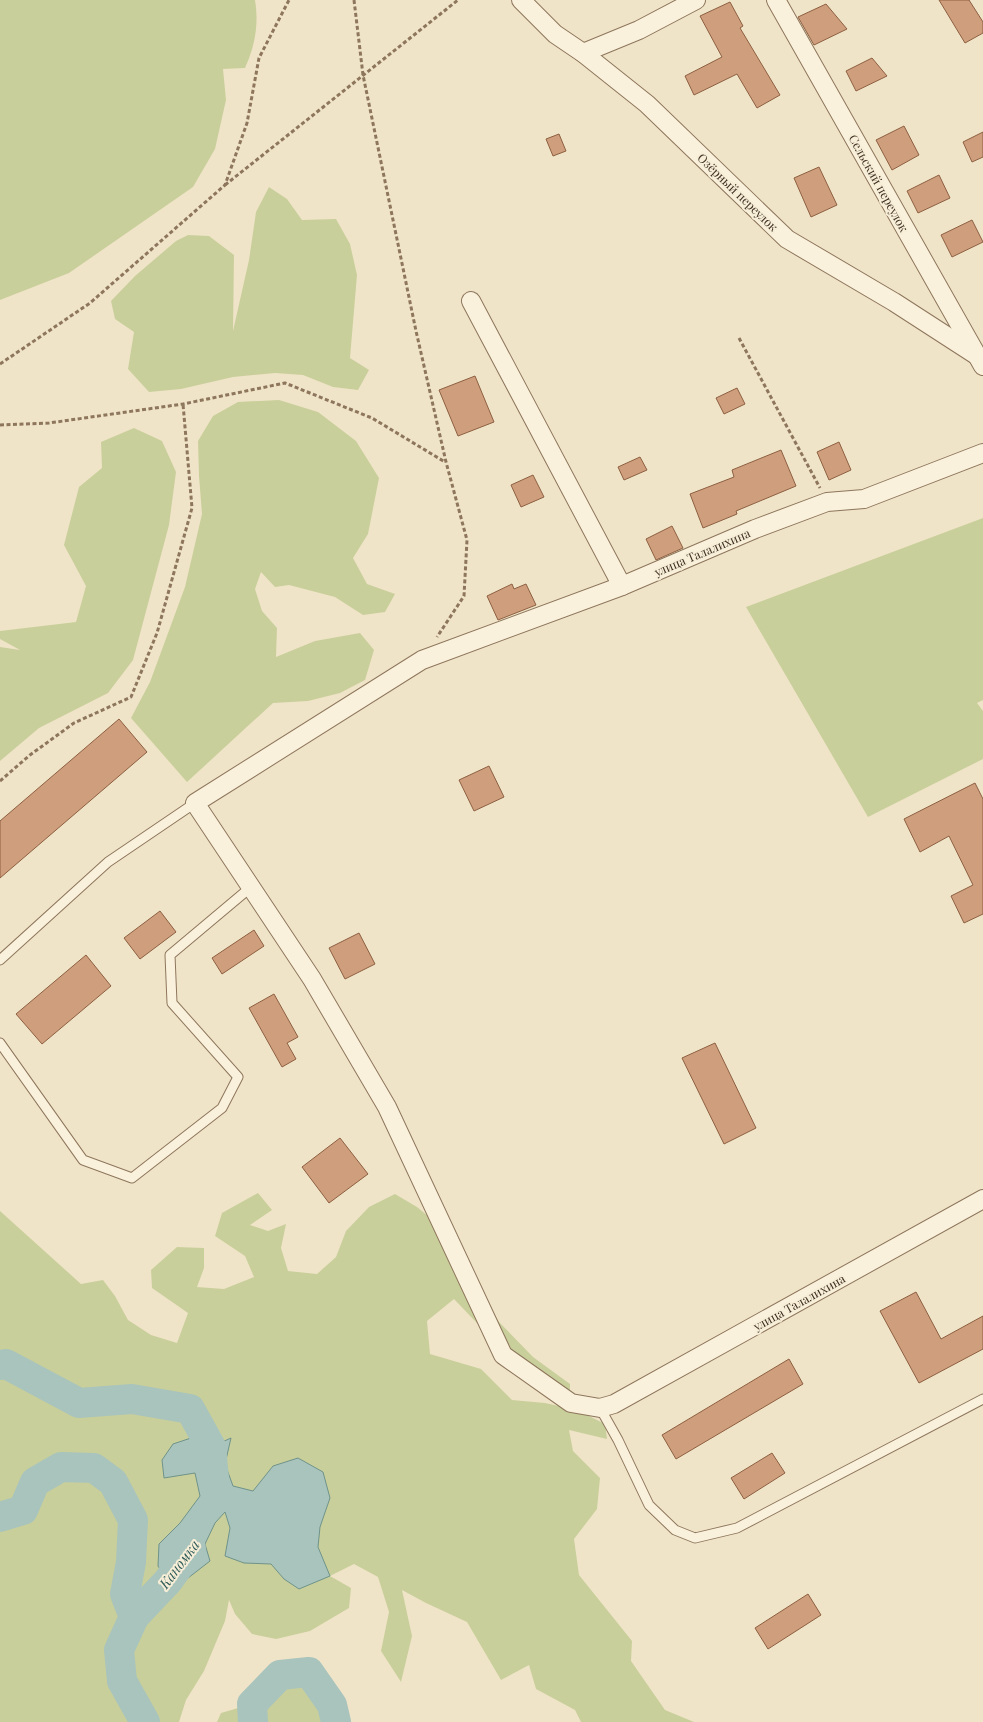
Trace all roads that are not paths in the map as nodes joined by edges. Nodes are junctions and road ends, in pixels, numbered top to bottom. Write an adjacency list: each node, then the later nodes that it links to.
1 (521, 0): 4 (street, Озёрный переулок)
2 (696, 0): 4 (street)
3 (776, 0): 6 (street, Сельский переулок)
4 (583, 53): 6 (street, Озёрный переулок)
5 (471, 301): 8 (street)
6 (980, 360)
7 (983, 453): 8 (street, улица Талалихина)
8 (622, 586): 9 (street, улица Талалихина)
9 (195, 804): 10 (street); 11 (lane)
10 (250, 887): 12 (lane); 15 (street)
11 (0, 960)
12 (0, 1043)
13 (983, 1199): 15 (street, улица Талалихина)
14 (983, 1399): 15 (lane)
15 (607, 1406)

